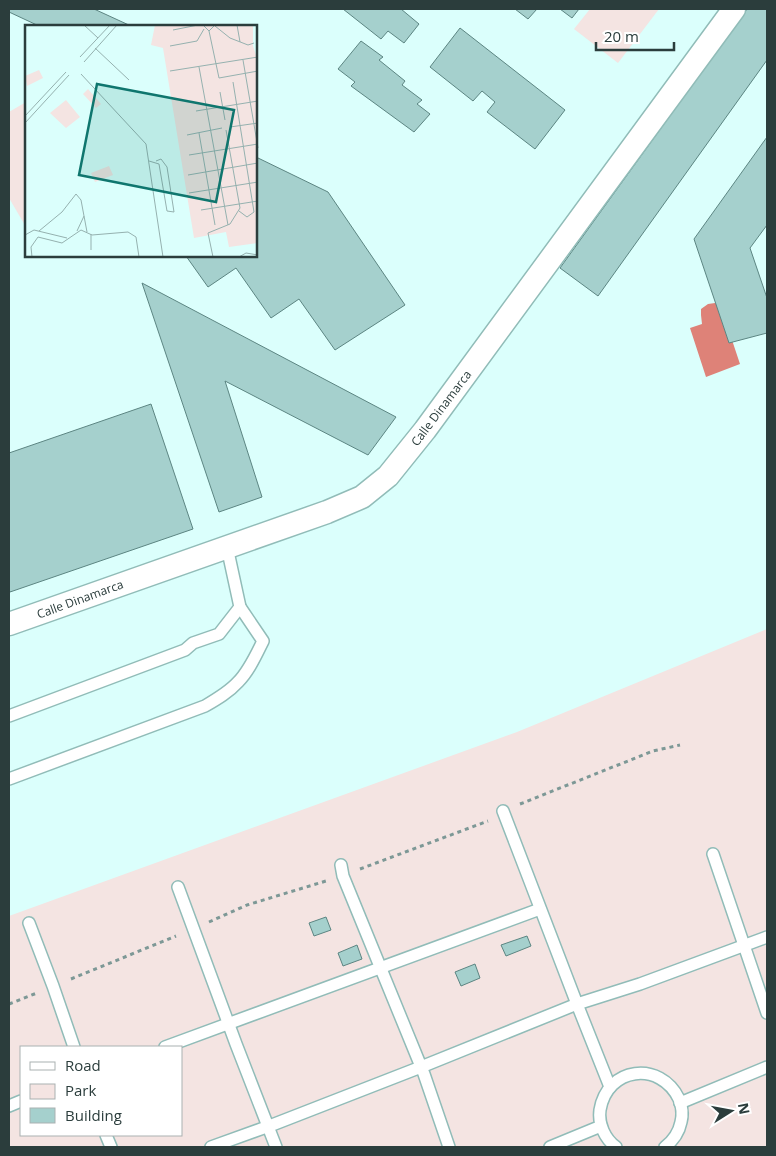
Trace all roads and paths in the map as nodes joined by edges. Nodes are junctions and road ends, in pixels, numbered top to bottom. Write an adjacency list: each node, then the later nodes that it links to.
1 (734, 9): 2 (street, Calle Dinamarca)
2 (227, 547): 3 (lane); 4 (street, Calle Dinamarca)
3 (240, 607): 5 (lane); 7 (lane)
4 (9, 624)
5 (9, 716)
6 (680, 745): 8 (path)
7 (9, 779)
8 (504, 813): 10 (path); 12 (lane)
9 (712, 854): 15 (lane)
10 (342, 870): 16 (lane)
11 (178, 887): 19 (lane)
12 (540, 909): 16 (lane); 17 (lane)
13 (29, 923): 20 (lane)
14 (767, 937): 15 (lane)
15 (744, 946): 17 (lane); 18 (lane)
16 (381, 969): 19 (lane); 22 (lane)
17 (577, 1004): 22 (lane); 24 (lane)
18 (767, 1013)
19 (228, 1024): 21 (lane); 27 (lane)
20 (74, 1046)
21 (168, 1046)
22 (421, 1067): 27 (lane); 30 (lane)
23 (767, 1067): 25 (lane)
24 (610, 1087): 25 (lane); 26 (lane)
25 (680, 1103): 33 (lane)
26 (601, 1126): 31 (lane); 32 (lane)
27 (268, 1127): 28 (lane); 29 (lane)
28 (211, 1147)
29 (276, 1147)
30 (450, 1147)
31 (550, 1147)
32 (616, 1147)
33 (666, 1147)

